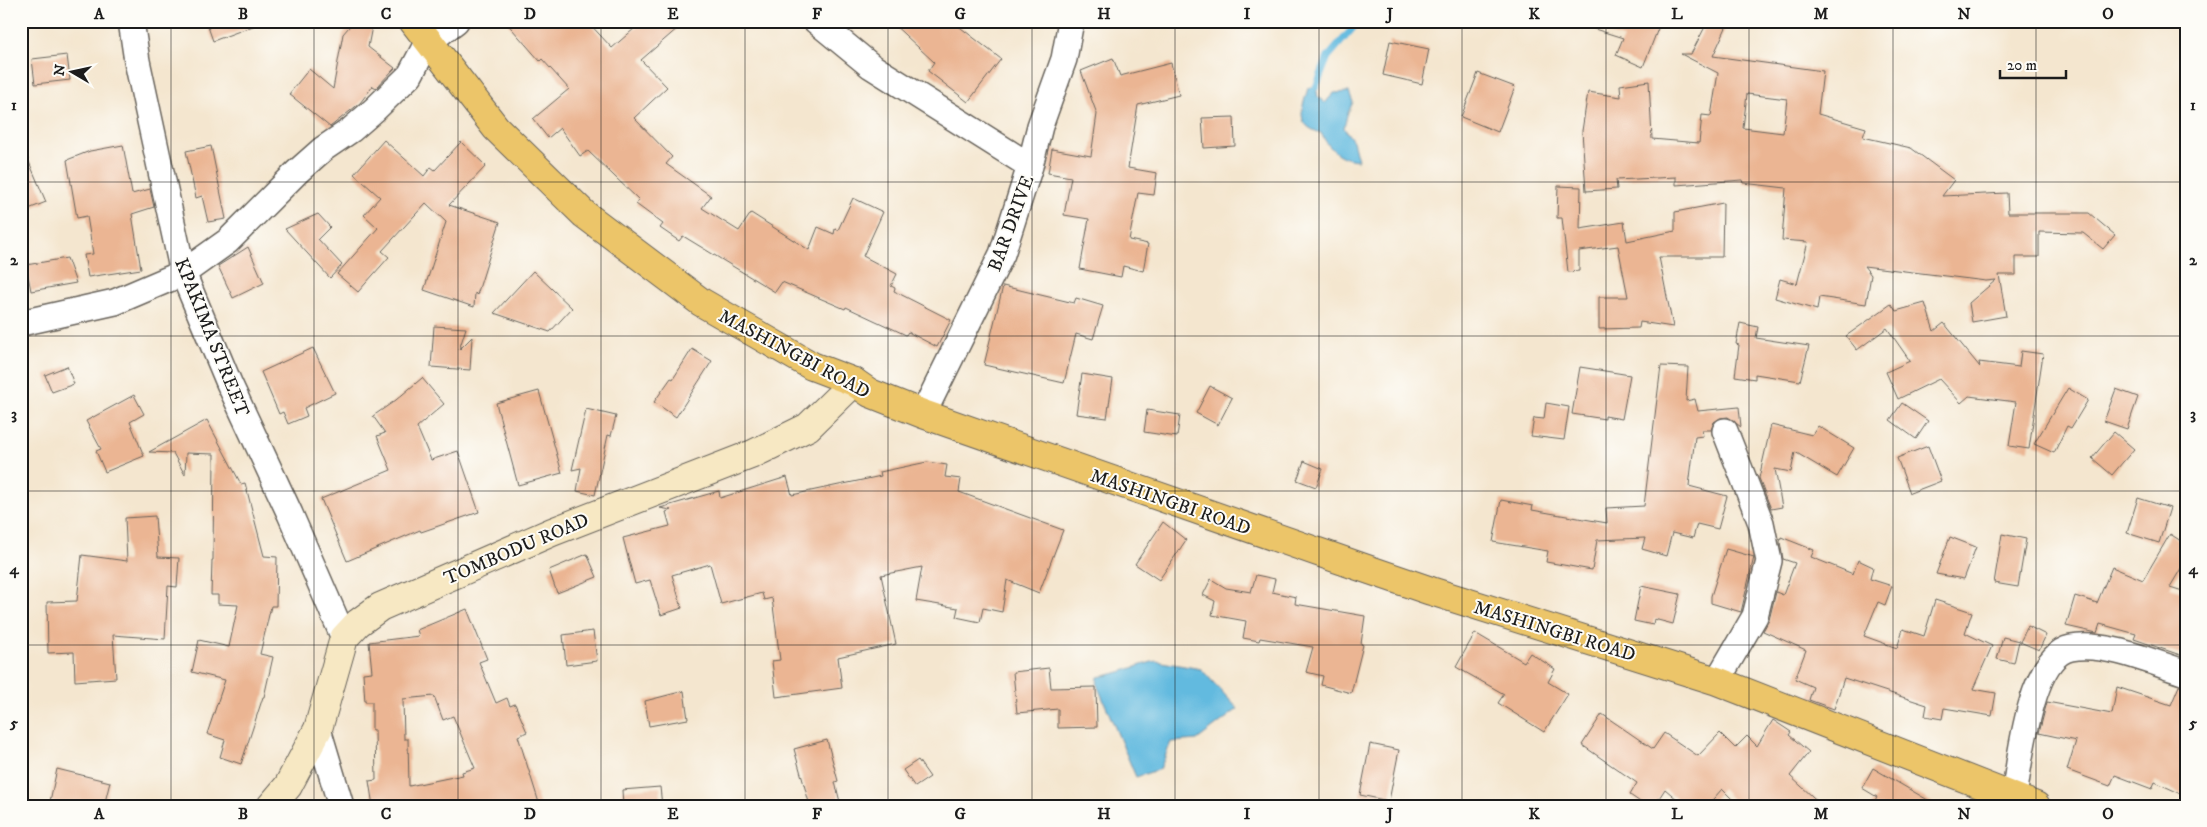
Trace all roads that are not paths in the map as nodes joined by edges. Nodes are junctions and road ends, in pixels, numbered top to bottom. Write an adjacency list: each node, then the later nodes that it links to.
1 (131, 21): 7 (street, KPAKIMA STREET)
2 (456, 21): 5 (street)
3 (816, 21): 6 (street)
4 (1071, 21): 6 (street, BAR DRIVE)
5 (420, 32): 7 (street); 9 (main road, MASHINGBI ROAD)
6 (1030, 166): 10 (street, BAR DRIVE)
7 (183, 273): 8 (street); 12 (street, KPAKIMA STREET)
8 (21, 322)
9 (854, 382): 10 (main road, MASHINGBI ROAD); 12 (main road, TOMBODU ROAD)
10 (923, 414): 14 (main road, MASHINGBI ROAD)
11 (1726, 431): 14 (street)
12 (344, 638): 15 (main road, TOMBODU ROAD)
13 (2186, 672): 16 (street)
14 (1717, 681): 16 (main road, MASHINGBI ROAD)
15 (318, 729): 17 (main road, TOMBODU ROAD); 18 (street)
16 (2025, 802)
17 (271, 806)
18 (341, 806)

